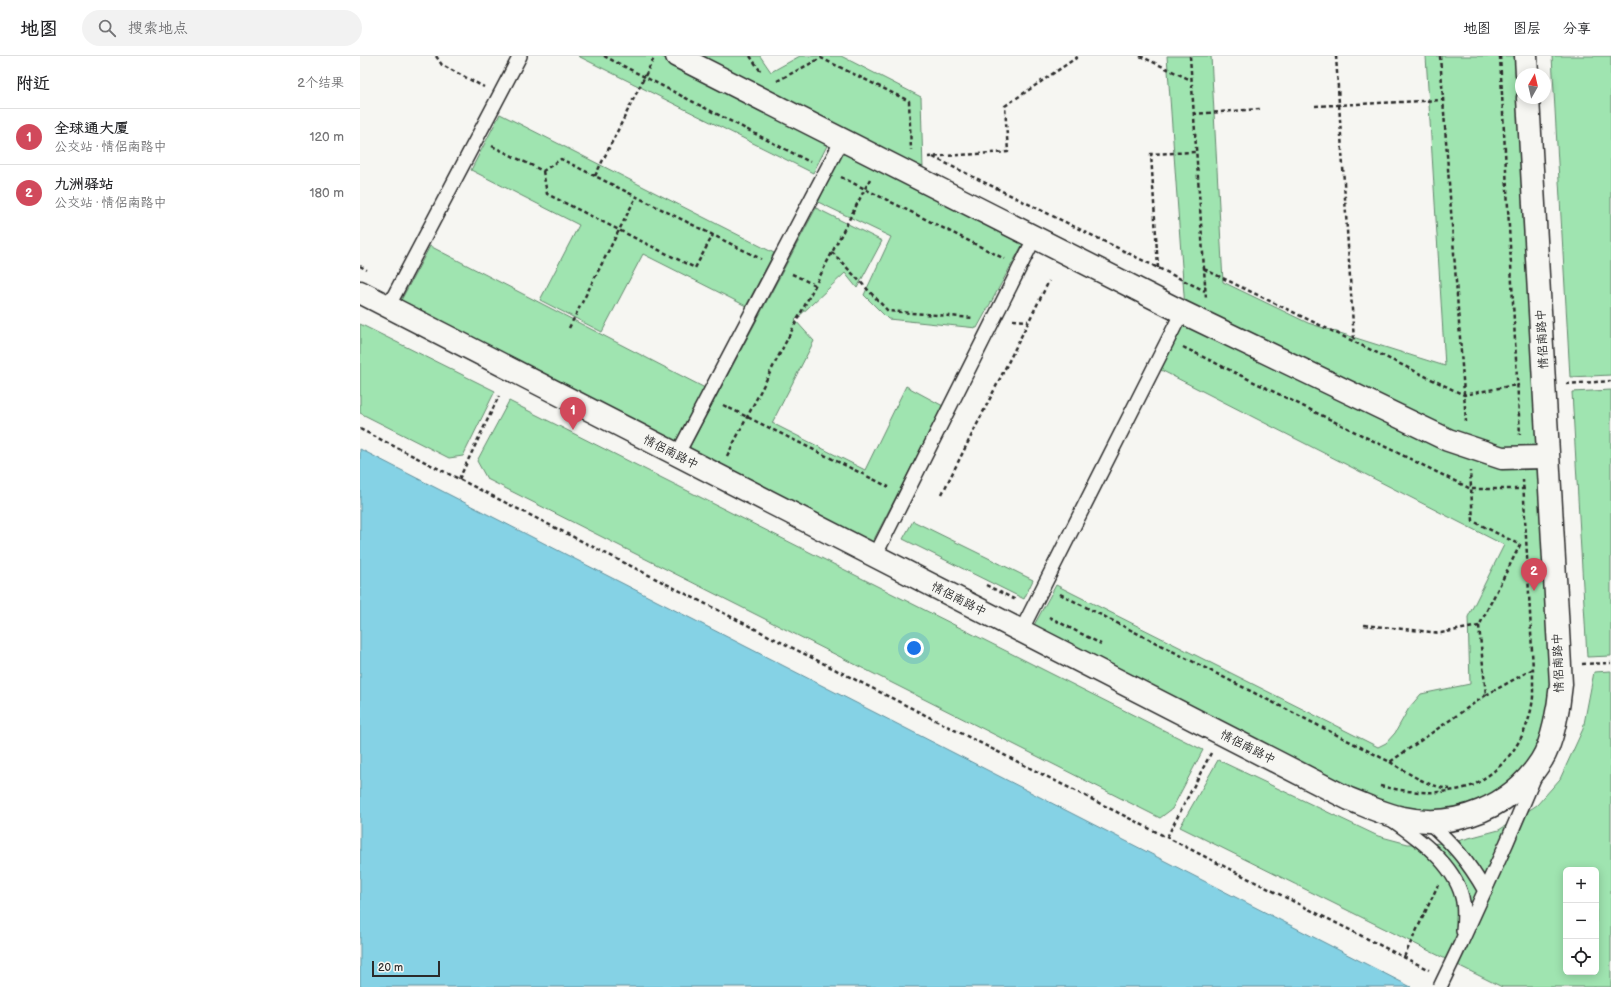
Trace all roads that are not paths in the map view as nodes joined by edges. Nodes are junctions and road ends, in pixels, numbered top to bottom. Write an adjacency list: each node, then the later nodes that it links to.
1 (520, 56): 9 (lane)
2 (676, 56): 6 (street)
3 (1526, 56): 4 (street)
4 (1527, 68)
5 (1528, 104): 12 (street, 情侣南路中)
6 (842, 140): 7 (street); 11 (lane)
7 (1035, 237): 10 (street); 13 (lane)
8 (360, 292): 9 (street, 情侣南路中)
9 (388, 307): 11 (street, 情侣南路中)
10 (1182, 312): 12 (street); 14 (lane)
11 (677, 455): 13 (street, 情侣南路中)
12 (1547, 457): 15 (street, 情侣南路中)
13 (875, 556): 14 (street, 情侣南路中)
14 (1021, 631): 16 (street, 情侣南路中)
15 (1542, 760): 17 (street, 情侣南路中); 18 (lane)
16 (1377, 810): 17 (street, 情侣南路中); 19 (lane)
17 (1427, 821): 18 (lane)
18 (1485, 891): 19 (lane)
19 (1461, 943): 20 (lane, bridge)
20 (1440, 987)

